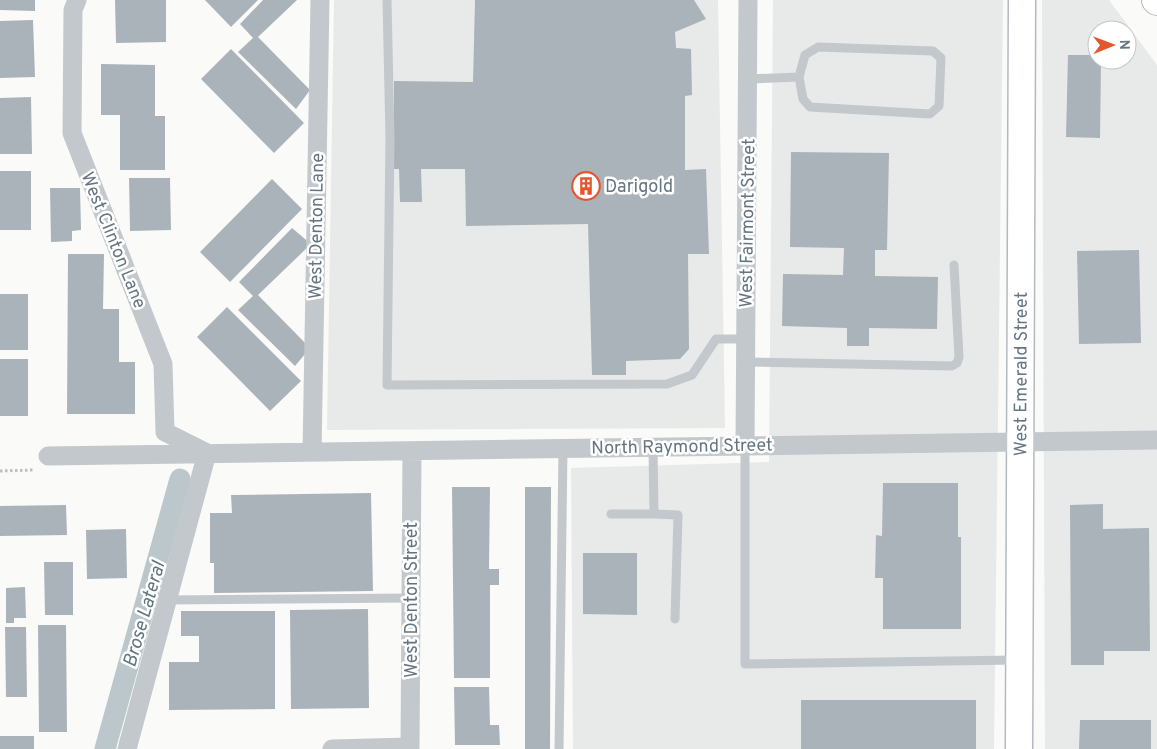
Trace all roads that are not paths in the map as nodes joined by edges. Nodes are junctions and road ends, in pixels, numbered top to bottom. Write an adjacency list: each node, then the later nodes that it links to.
1 (77, 0): 18 (street, West Clinton Lane)
2 (320, 0): 17 (street, West Denton Lane)
3 (387, 0): 9 (lane)
4 (748, 0): 7 (street, West Fairmont Street)
5 (1022, 0): 12 (main road, West Emerald Street)
6 (799, 77): 6 (lane); 7 (lane)
7 (748, 79): 9 (street, West Fairmont Street)
8 (954, 265): 10 (lane)
9 (746, 339): 10 (street, West Fairmont Street)
10 (746, 362): 13 (street, West Fairmont Street)
11 (1157, 440): 12 (street, North Raymond Street)
12 (1021, 441): 13 (street, North Raymond Street); 25 (main road, West Emerald Street)
13 (745, 446): 14 (street, North Raymond Street); 25 (lane)
14 (653, 447): 15 (street, North Raymond Street); 21 (lane)
15 (563, 448): 16 (street, North Raymond Street); 29 (lane)
16 (412, 451): 17 (street, North Raymond Street); 22 (street, West Denton Street)
17 (312, 452): 18 (street, North Raymond Street)
18 (207, 453): 19 (street, North Raymond Street); 23 (street)
19 (48, 456)
20 (611, 514): 21 (lane)
21 (654, 514): 24 (lane)
22 (411, 598): 23 (lane); 26 (street, West Denton Street)
23 (168, 600): 27 (street)
24 (675, 619)
25 (1020, 660): 30 (main road, West Emerald Street)
26 (410, 748): 28 (street)
27 (127, 749)
28 (332, 749)
29 (559, 749)
30 (1020, 749)

